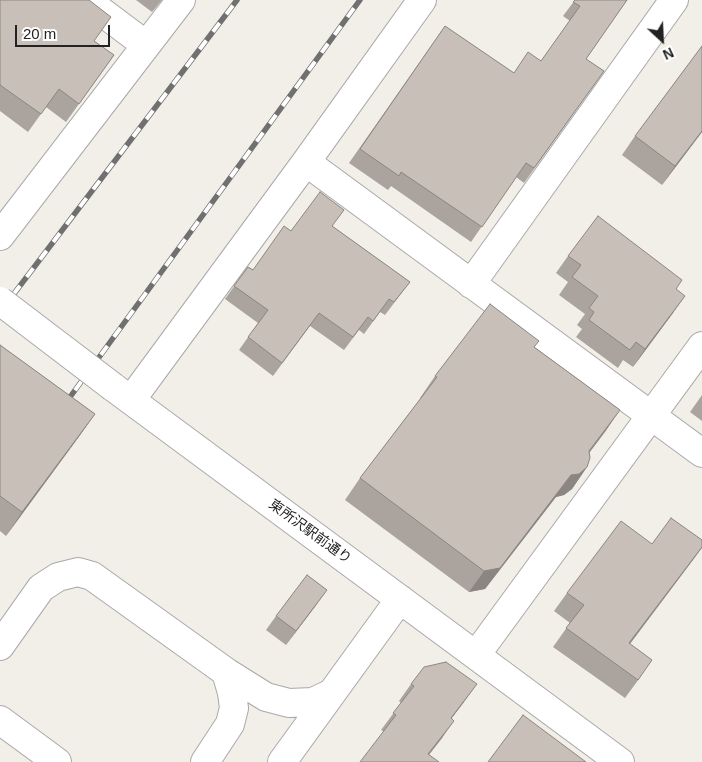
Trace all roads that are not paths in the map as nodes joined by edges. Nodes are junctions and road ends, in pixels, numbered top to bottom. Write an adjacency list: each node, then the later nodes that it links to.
1 (86, 0): 5 (street)
2 (181, 0): 5 (street)
3 (422, 0): 6 (street)
4 (674, 0): 8 (street)
5 (146, 45): 7 (street)
6 (306, 162): 8 (street); 11 (street)
7 (0, 236)
8 (471, 284): 12 (street)
9 (0, 301): 11 (street, 東所沢駅前通り, bridge)
10 (702, 346): 12 (street)
11 (122, 393): 14 (street, 東所沢駅前通り)
12 (651, 416): 13 (street); 16 (street)
13 (702, 453)
14 (400, 599): 16 (street, 東所沢駅前通り); 18 (street)
15 (0, 646): 17 (street)
16 (476, 655): 23 (street, 東所沢駅前通り)
17 (226, 672): 18 (street); 21 (street)
18 (332, 693): 22 (street)
19 (0, 720): 20 (street)
20 (57, 762)
21 (204, 762)
22 (282, 762)
23 (620, 762)

